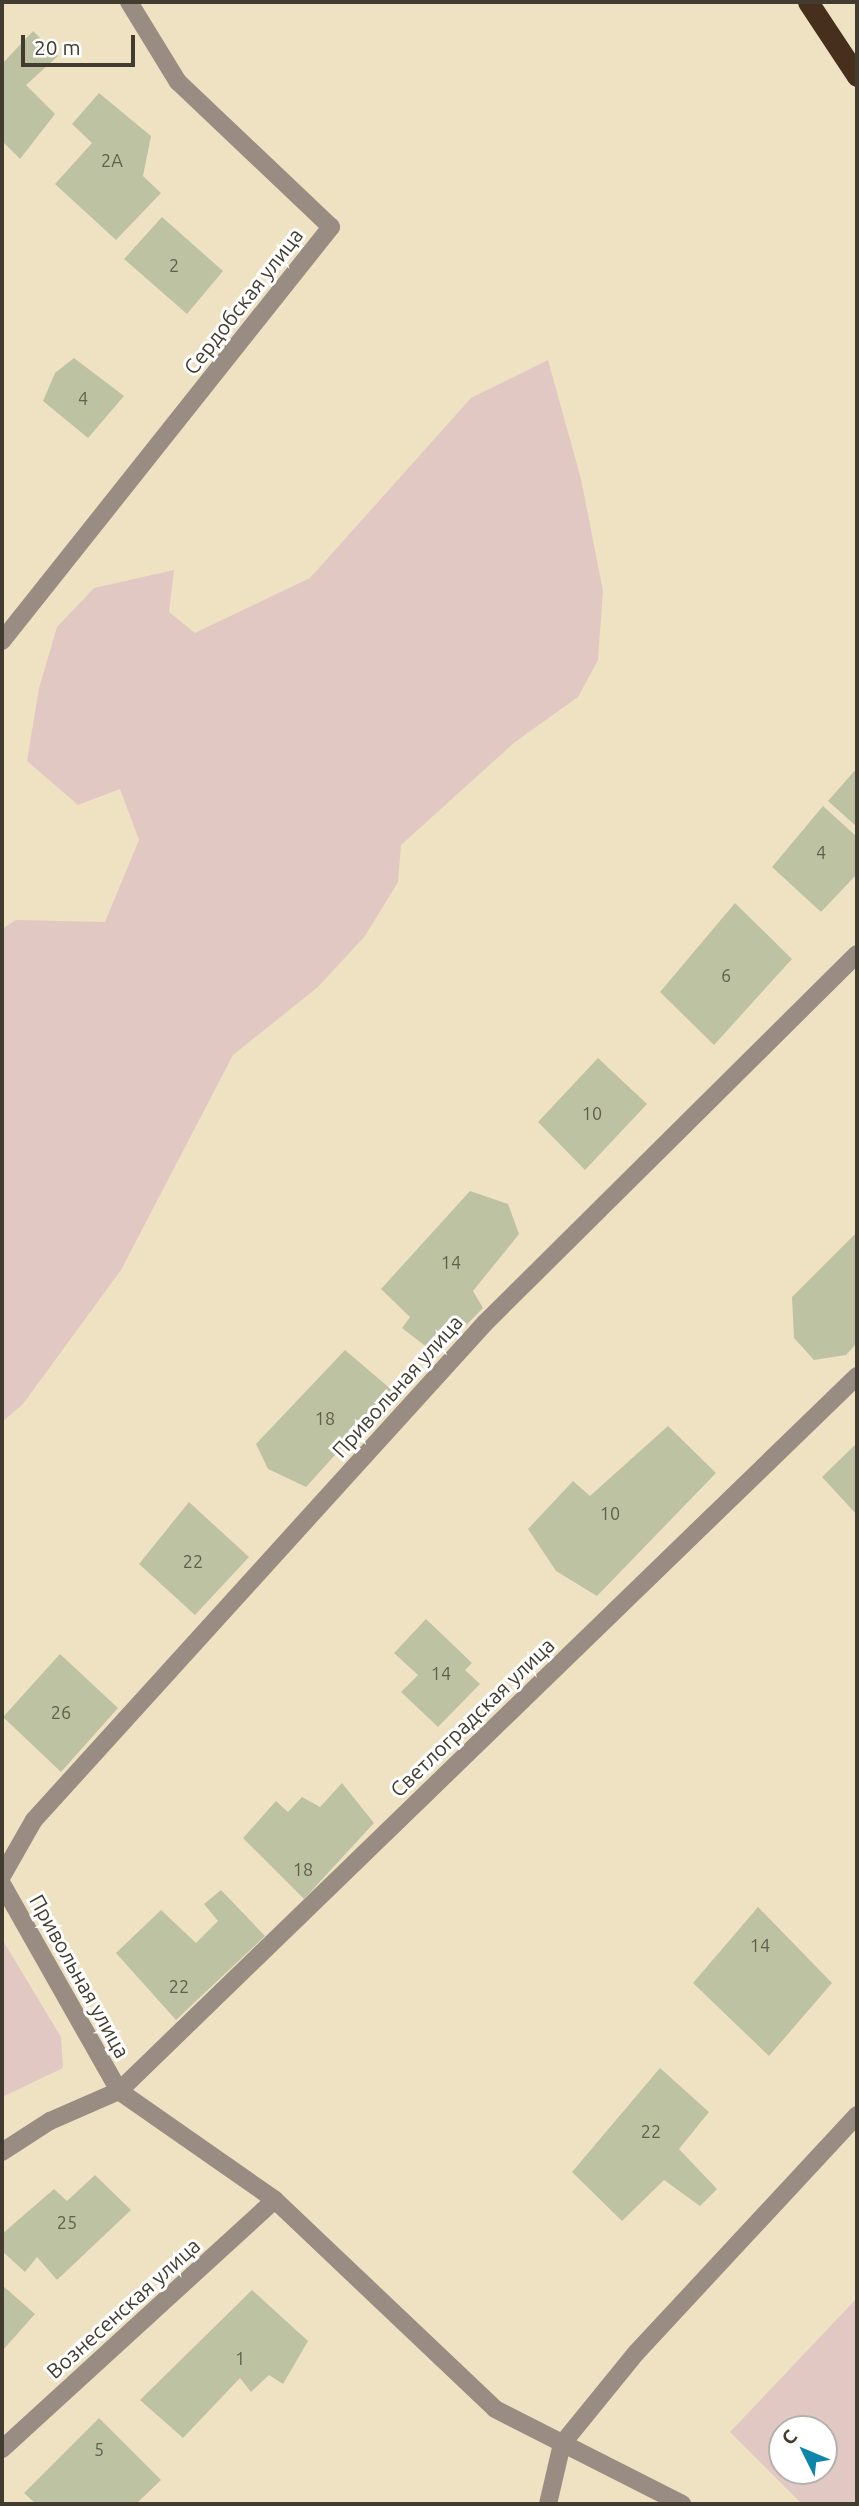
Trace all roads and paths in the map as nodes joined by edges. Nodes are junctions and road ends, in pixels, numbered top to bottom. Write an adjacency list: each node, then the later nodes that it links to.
1 (129, 2): 4 (street, Сердобская улица)
2 (808, 2): 3 (highway)
3 (857, 76)
4 (2, 641)
5 (857, 954): 7 (street, Привольная улица)
6 (857, 1376): 9 (street, Светлоградская улица)
7 (2, 1876)
8 (2, 1884): 9 (street, Привольная улица)
9 (118, 2091): 11 (street); 12 (street)
10 (857, 2115): 13 (street)
11 (2, 2152)
12 (275, 2200): 13 (street); 14 (street, Вознесенская улица)
13 (562, 2444): 15 (street); 16 (street)
14 (2, 2449)
15 (548, 2504)
16 (682, 2504)

